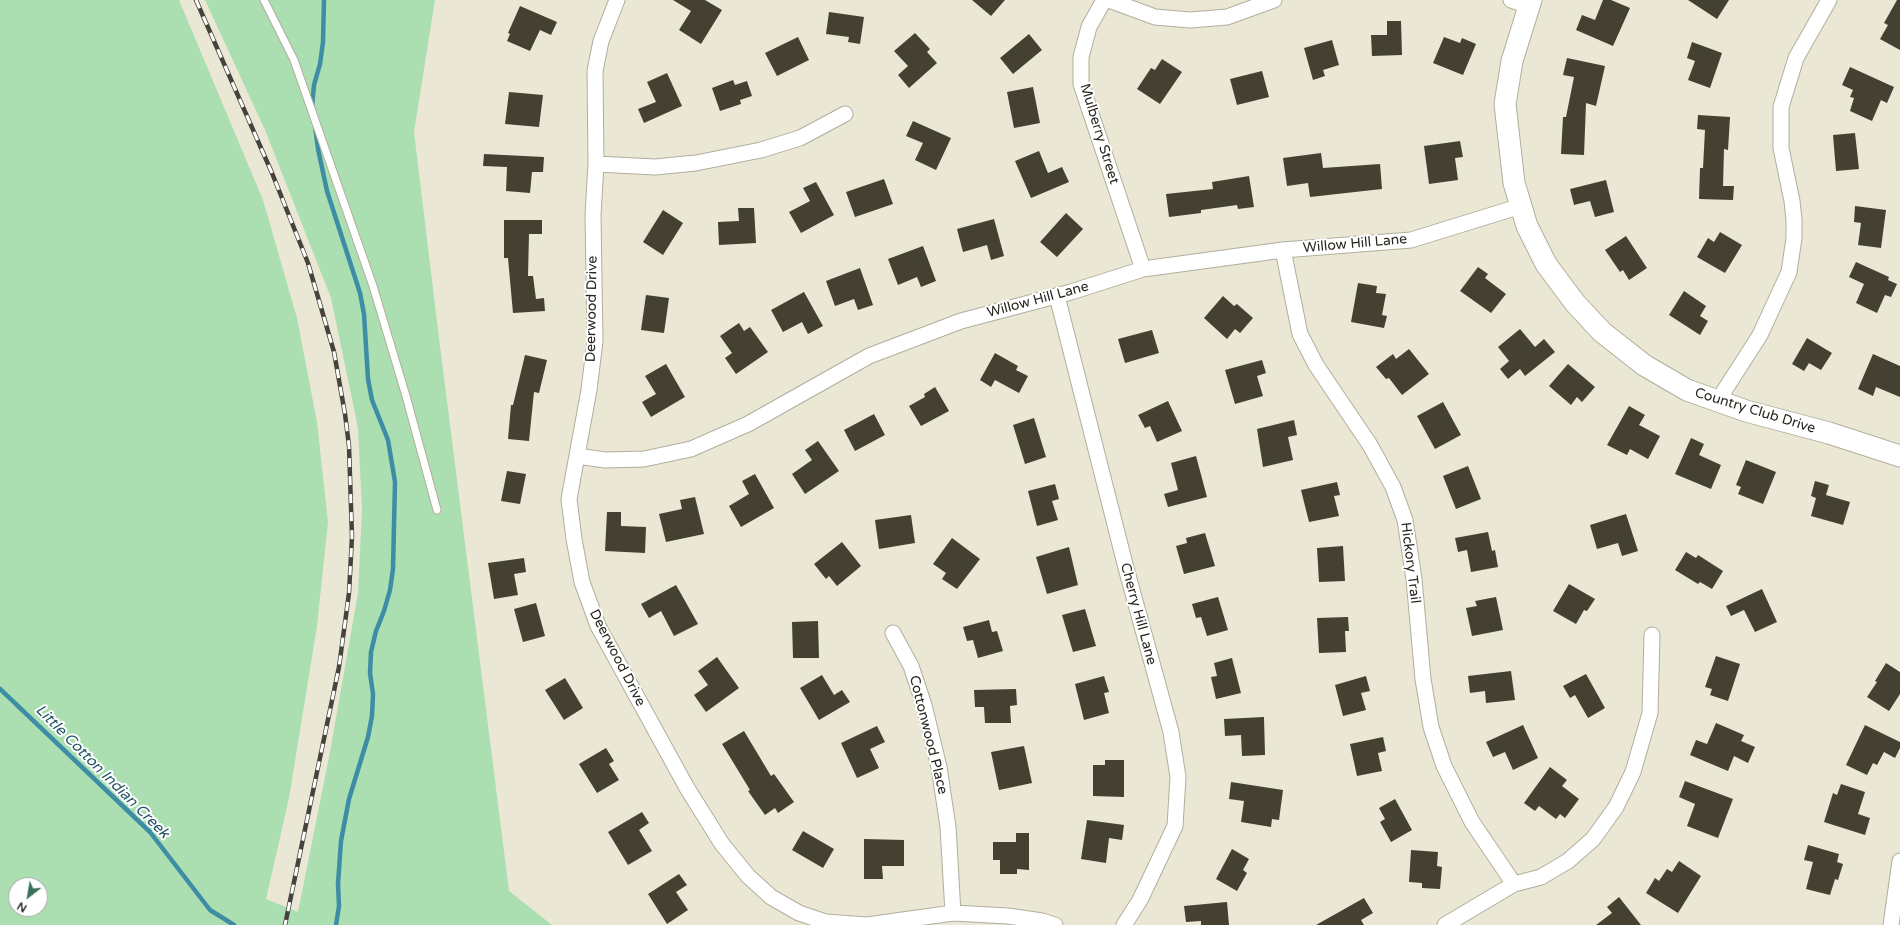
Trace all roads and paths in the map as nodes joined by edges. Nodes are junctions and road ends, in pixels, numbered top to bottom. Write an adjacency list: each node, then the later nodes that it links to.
1 (264, 0): 17 (lane)
2 (617, 0): 9 (street, Deerwood Drive)
3 (1104, 0): 12 (street, Mulberry Street)
4 (1109, 0): 5 (street)
5 (1274, 0)
6 (1829, 0): 14 (street)
7 (1524, 2): 10 (street, Country Club Drive)
8 (845, 114): 9 (street)
9 (596, 164): 15 (street, Deerwood Drive)
10 (1521, 206): 11 (street, Willow Hill Lane); 14 (street, Country Club Drive)
11 (1283, 250): 12 (street, Willow Hill Lane); 21 (street, Hickory Trail)
12 (1143, 269): 13 (street, Willow Hill Lane)
13 (1057, 296): 15 (street, Willow Hill Lane); 24 (street, Cherry Hill Lane)
14 (1717, 402): 16 (street, Country Club Drive)
15 (577, 456): 22 (street, Deerwood Drive)
16 (1900, 456)
17 (437, 510)
18 (894, 633): 22 (street, Cottonwood Place)
19 (1652, 635): 21 (street)
20 (1900, 861): 26 (street)
21 (1514, 884): 25 (street)
22 (953, 913): 23 (street, Deerwood Drive)
23 (1055, 925)
24 (1124, 925)
25 (1445, 925)
26 (1891, 925)

